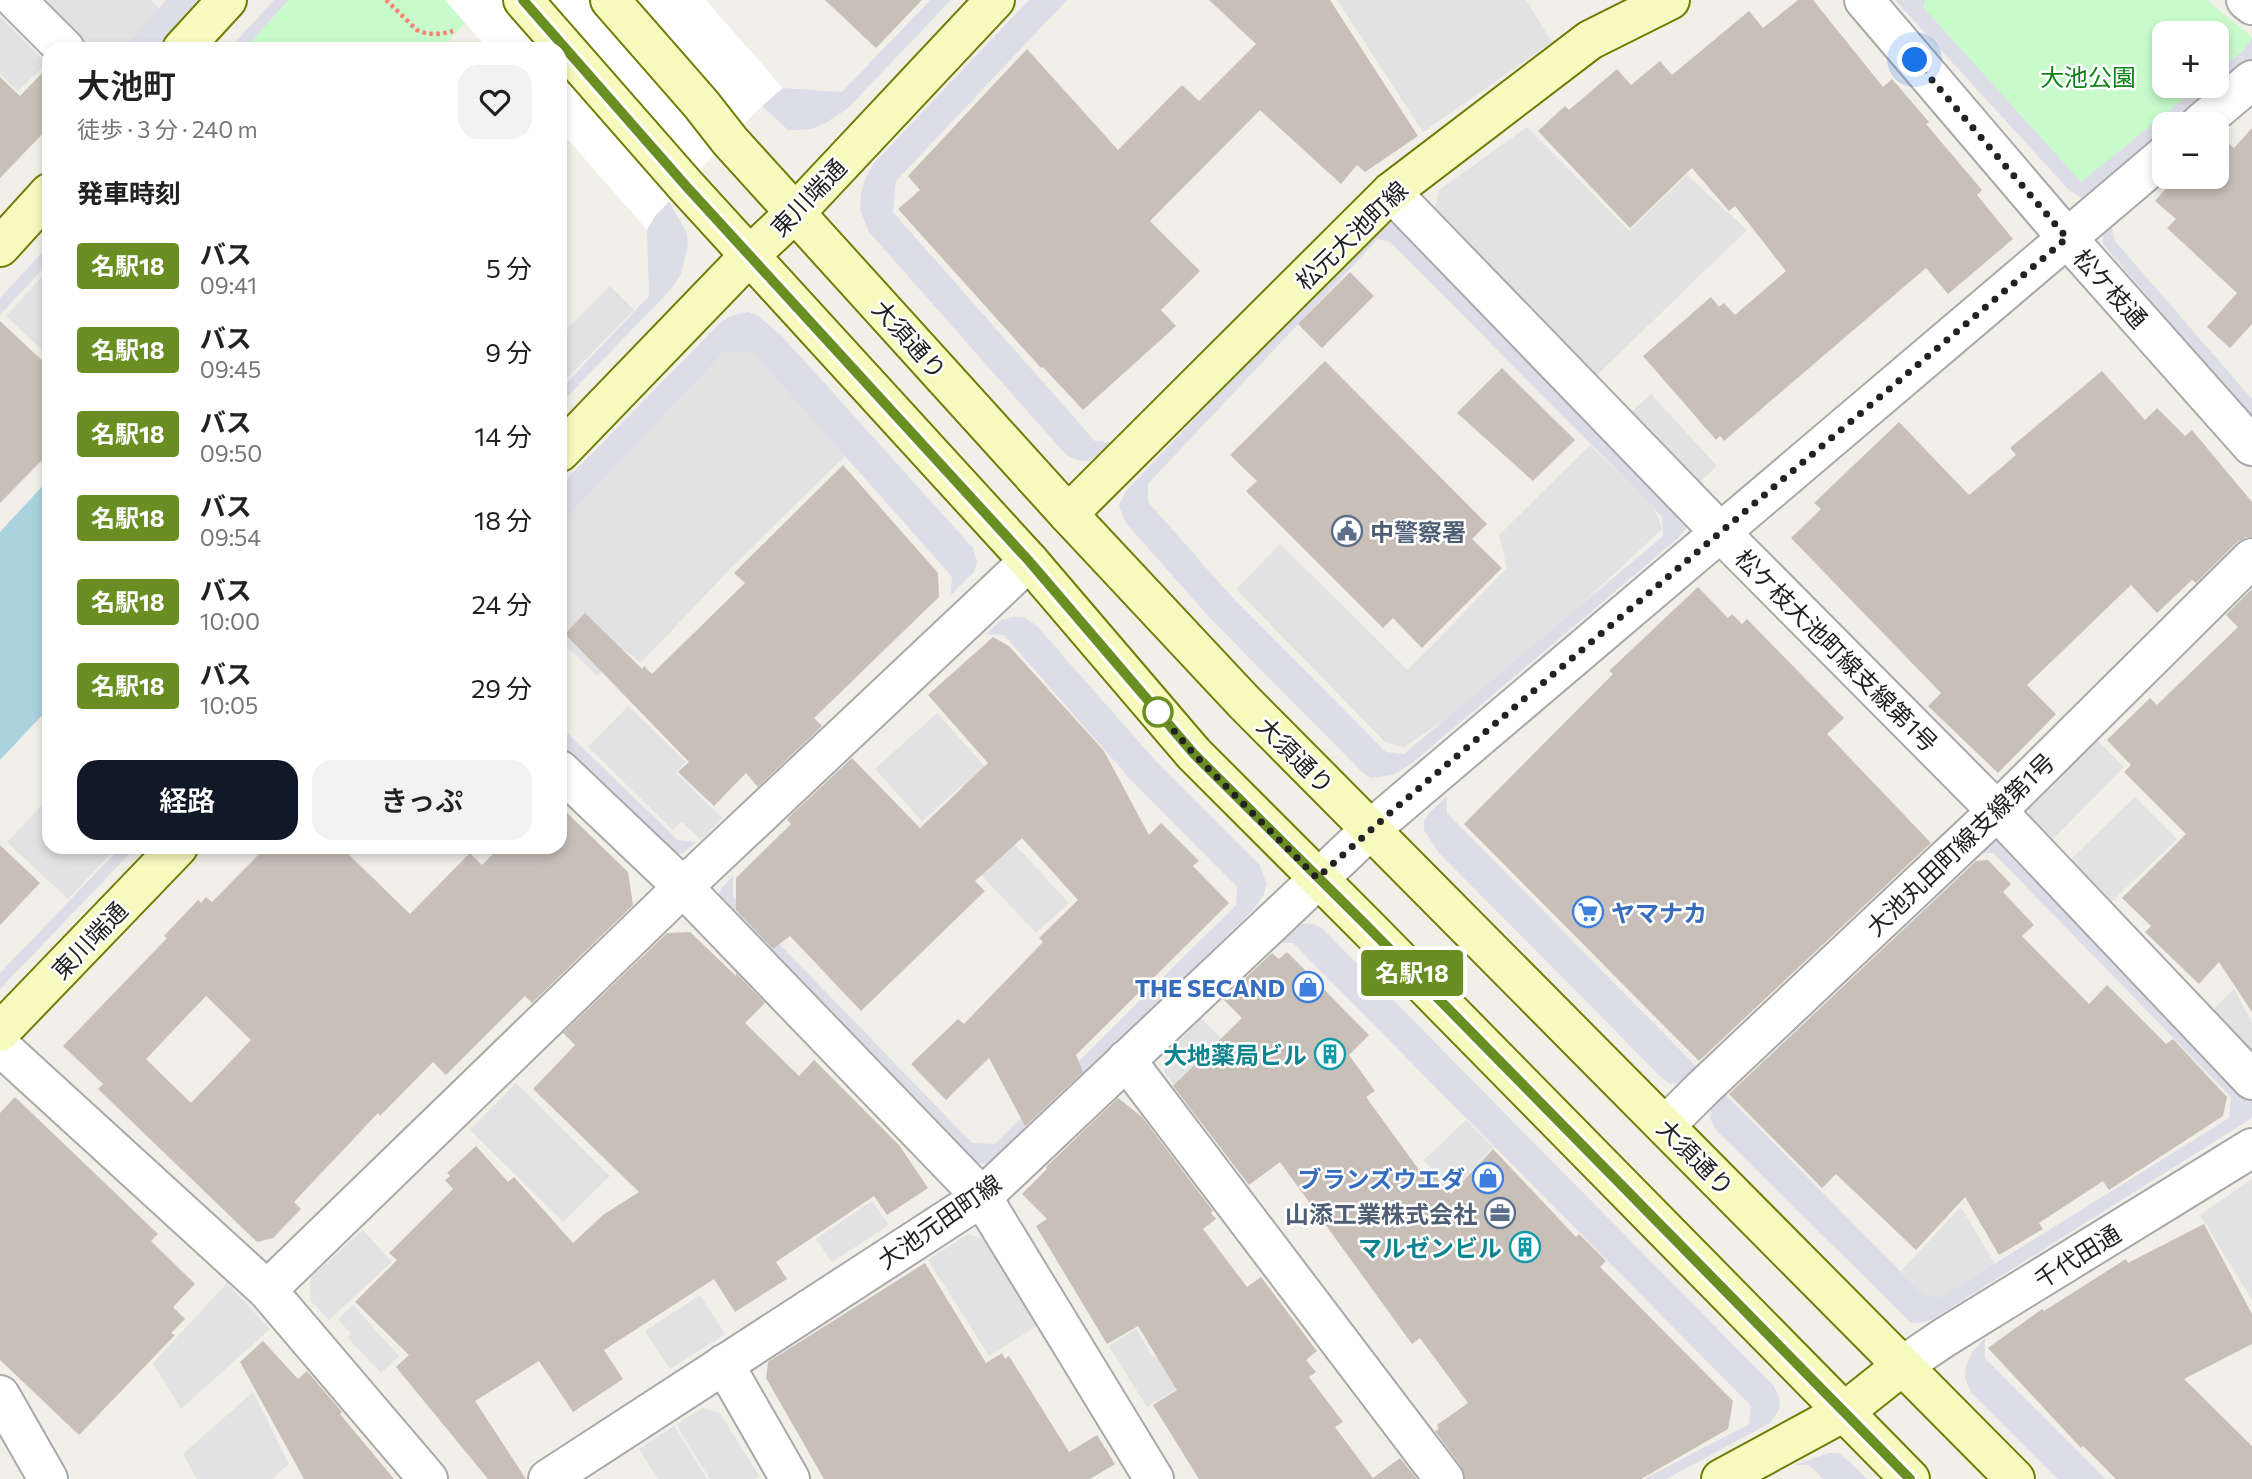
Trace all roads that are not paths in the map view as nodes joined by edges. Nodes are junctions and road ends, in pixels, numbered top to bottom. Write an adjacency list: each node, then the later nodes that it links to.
1 (16, 0): 10 (street)
2 (227, 0): 11 (street)
3 (523, 0): 12 (street)
4 (610, 0): 19 (street, 大須通り)
5 (995, 0): 19 (street, 東川端通)
6 (1670, 0): 17 (street, 松元大池町線)
7 (1864, 0): 20 (street, 松ケ枝通)
8 (2246, 0): 9 (street)
9 (2252, 5)
10 (58, 42)
11 (188, 42)
12 (560, 42)
13 (567, 49): 22 (street)
14 (2252, 80): 15 (street)
15 (2214, 112)
16 (2152, 166): 20 (street, 大池元田町線)
17 (1391, 192): 25 (street, 松元大池町線); 26 (street, 松ケ枝大池町線支線第1号)
18 (42, 201): 21 (street)
19 (796, 212): 22 (street, 東川端通); 25 (street, 大須通り)
20 (2067, 238): 24 (street, 松ケ枝通); 26 (street, 大池元田町線)
21 (0, 247)
22 (750, 255): 23 (street, 東川端通); 28 (street)
23 (567, 445)
24 (2252, 446)
25 (1068, 514): 31 (street, 大須通り)
26 (1720, 532): 30 (street, 松ケ枝大池町線支線第1号); 31 (street, 大池元田町線)
27 (2252, 558): 30 (street, 大池丸田町線支線第1号)
28 (1029, 561): 33 (street); 34 (street)
29 (567, 777): 34 (street)
30 (1997, 811): 38 (street, 松ケ枝大池町線支線第1号); 39 (street, 大池丸田町線支線第1号)
31 (1371, 829): 33 (street, 大池元田町線); 39 (street, 大須通り)
32 (171, 854): 35 (street, 東川端通)
33 (1317, 878): 37 (street, 大池元田町線); 46 (street)
34 (682, 887): 41 (street); 42 (street)
35 (0, 1032)
36 (0, 1046): 42 (street)
37 (1126, 1060): 41 (street, 大池元田町線); 52 (street)
38 (2252, 1080)
39 (1665, 1126): 44 (street, 大須通り)
40 (2252, 1148): 44 (street, 千代田通)
41 (982, 1196): 43 (street, 大池元田町線); 51 (street)
42 (267, 1290): 48 (street)
43 (724, 1364): 49 (street, 大池元田町線); 50 (street)
44 (1902, 1366): 46 (street); 55 (street, 大須通り)
45 (0, 1395): 47 (street)
46 (1844, 1412): 53 (street); 54 (street)
47 (48, 1479)
48 (428, 1479)
49 (548, 1479)
50 (790, 1479)
51 (1154, 1479)
52 (1444, 1479)
53 (1721, 1479)
54 (1910, 1479)
55 (2015, 1479)

